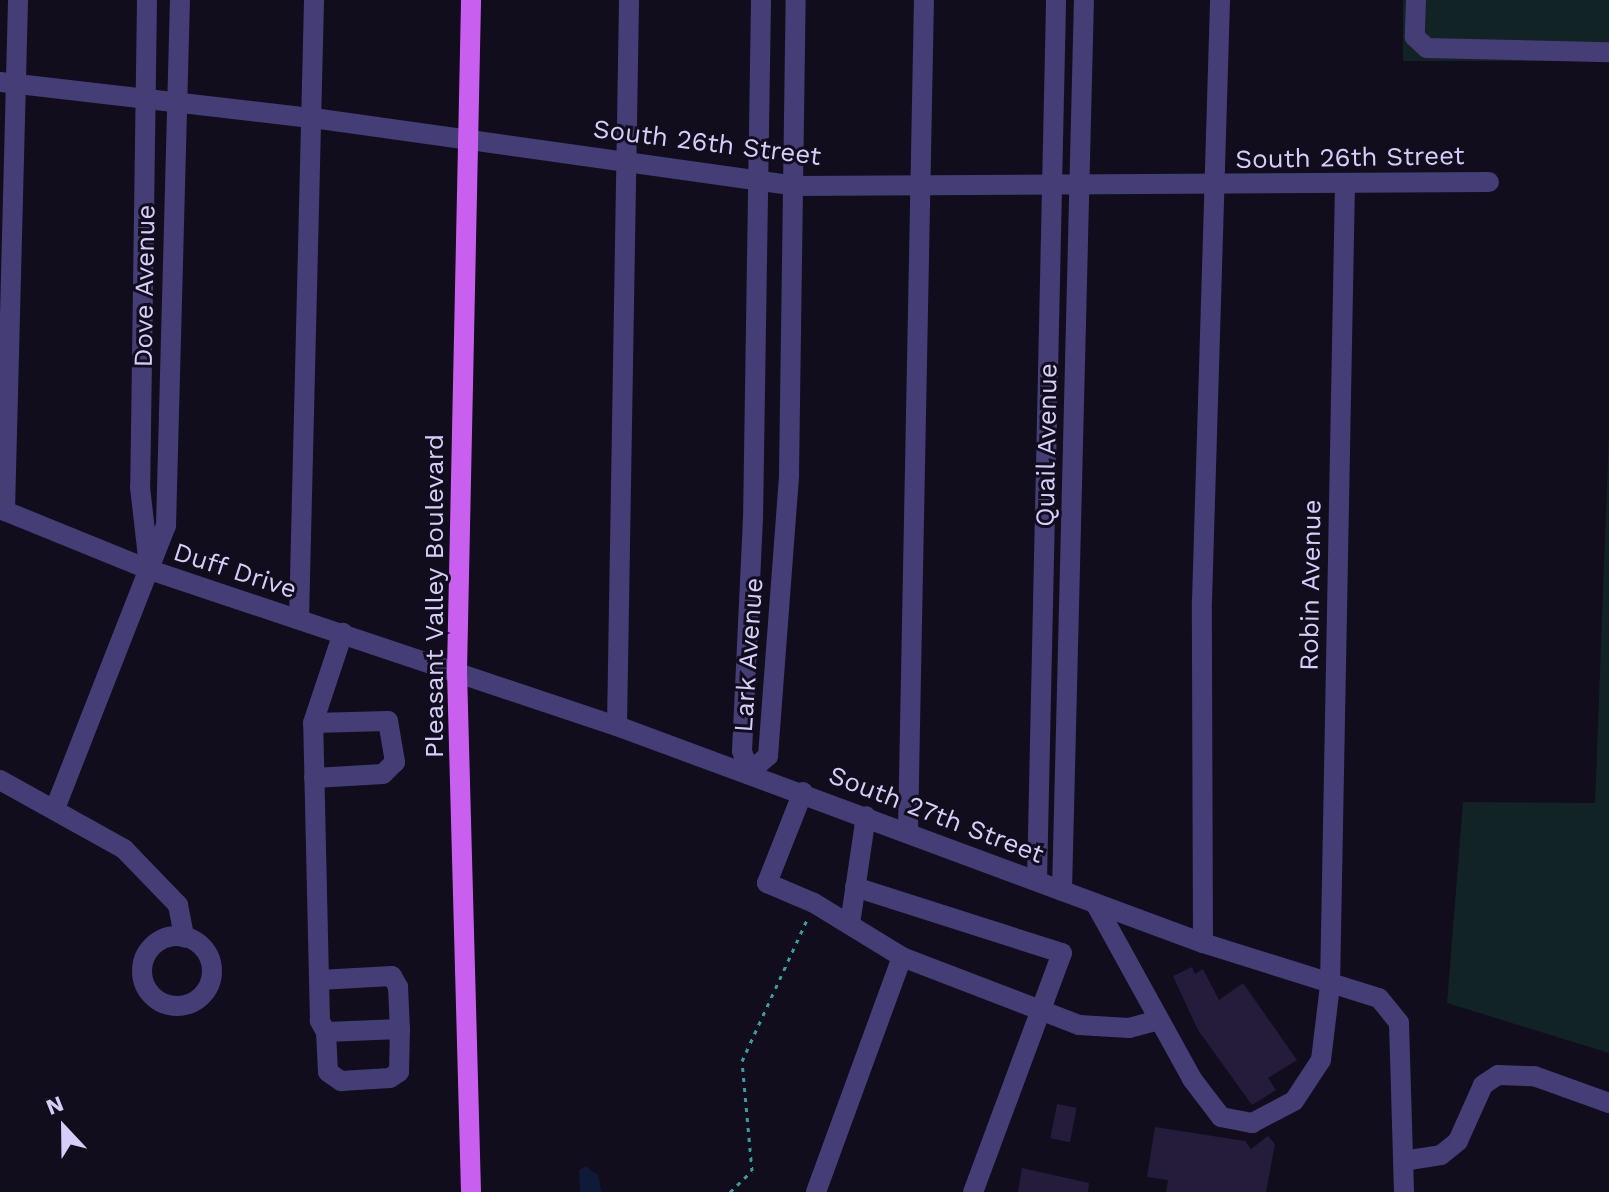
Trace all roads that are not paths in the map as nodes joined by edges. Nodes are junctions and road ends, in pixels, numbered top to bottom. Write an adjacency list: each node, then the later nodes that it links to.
1 (18, 0): 15 (street)
2 (147, 0): 16 (street, Dove Avenue)
3 (180, 0): 17 (street, Dove Avenue)
4 (314, 0): 18 (street)
5 (471, 0): 19 (main road, Pleasant Valley Boulevard)
6 (629, 0): 20 (street)
7 (761, 0): 21 (street, Lark Avenue)
8 (796, 0): 23 (street, Lark Avenue)
9 (924, 0): 24 (street)
10 (1056, 0): 25 (street, Quail Avenue)
11 (1084, 0): 26 (street, Quail Avenue)
12 (1220, 0): 27 (street)
13 (1416, 0): 14 (street)
14 (1609, 52)
15 (9, 83): 16 (street, South 26th Street); 31 (street)
16 (144, 99): 17 (street, South 26th Street); 32 (street, Dove Avenue)
17 (175, 103): 18 (street, South 26th Street); 32 (street, Dove Avenue)
18 (313, 118): 19 (street, South 26th Street); 33 (street)
19 (468, 139): 20 (street, South 26th Street); 35 (main road, Pleasant Valley Boulevard)
20 (623, 159): 21 (street, South 26th Street); 37 (street)
21 (759, 180): 23 (street, South 26th Street); 38 (street, Lark Avenue)
22 (1489, 182): 28 (street, South 26th Street)
23 (794, 186): 24 (street, South 26th Street); 38 (street, Lark Avenue)
24 (920, 186): 25 (street, South 26th Street); 44 (street)
25 (1051, 186): 26 (street, South 26th Street); 29 (street, Quail Avenue)
26 (1080, 186): 27 (street, South 26th Street); 30 (street, Quail Avenue)
27 (1214, 186): 28 (street, South 26th Street); 51 (street)
28 (1345, 186): 54 (street, Robin Avenue)
29 (1046, 413): 30 (street); 45 (street, Quail Avenue)
30 (1074, 413): 47 (street, Quail Avenue)
31 (3, 510): 32 (street, Duff Drive)
32 (150, 570): 33 (street, Duff Drive); 42 (street, Dove Avenue)
33 (299, 619): 34 (street, Duff Drive)
34 (343, 633): 35 (street, Duff Drive); 36 (street)
35 (457, 671): 37 (street, South 27th Street); 61 (main road, Pleasant Valley Boulevard)
36 (313, 723): 39 (street); 39 (street)
37 (617, 726): 38 (street, South 27th Street)
38 (749, 772): 41 (street, South 27th Street)
39 (314, 778): 53 (street)
40 (0, 780): 42 (street)
41 (803, 792): 43 (street, South 27th Street); 49 (street)
42 (56, 806): 50 (street)
43 (866, 816): 44 (street, South 27th Street); 46 (street)
44 (908, 831): 45 (street, South 27th Street)
45 (1037, 881): 47 (street, South 27th Street)
46 (855, 887): 49 (street); 55 (street)
47 (1062, 891): 48 (street, South 27th Street)
48 (1095, 903): 51 (street, South 27th Street); 56 (street, Robin Avenue)
49 (850, 924): 52 (street)
50 (184, 937)
51 (1203, 943): 54 (street, South 27th Street)
52 (902, 957): 55 (street); 62 (street)
53 (319, 980): 57 (street); 58 (street)
54 (1330, 986): 56 (street, Robin Avenue); 60 (street, South 27th Street)
55 (1041, 1011): 56 (street); 63 (street)
56 (1159, 1020)
57 (400, 1029): 58 (street); 58 (street)
58 (326, 1032)
59 (1609, 1103): 60 (street)
60 (1403, 1161): 64 (street)
61 (471, 1192)
62 (816, 1192)
63 (973, 1192)
64 (1404, 1192)

